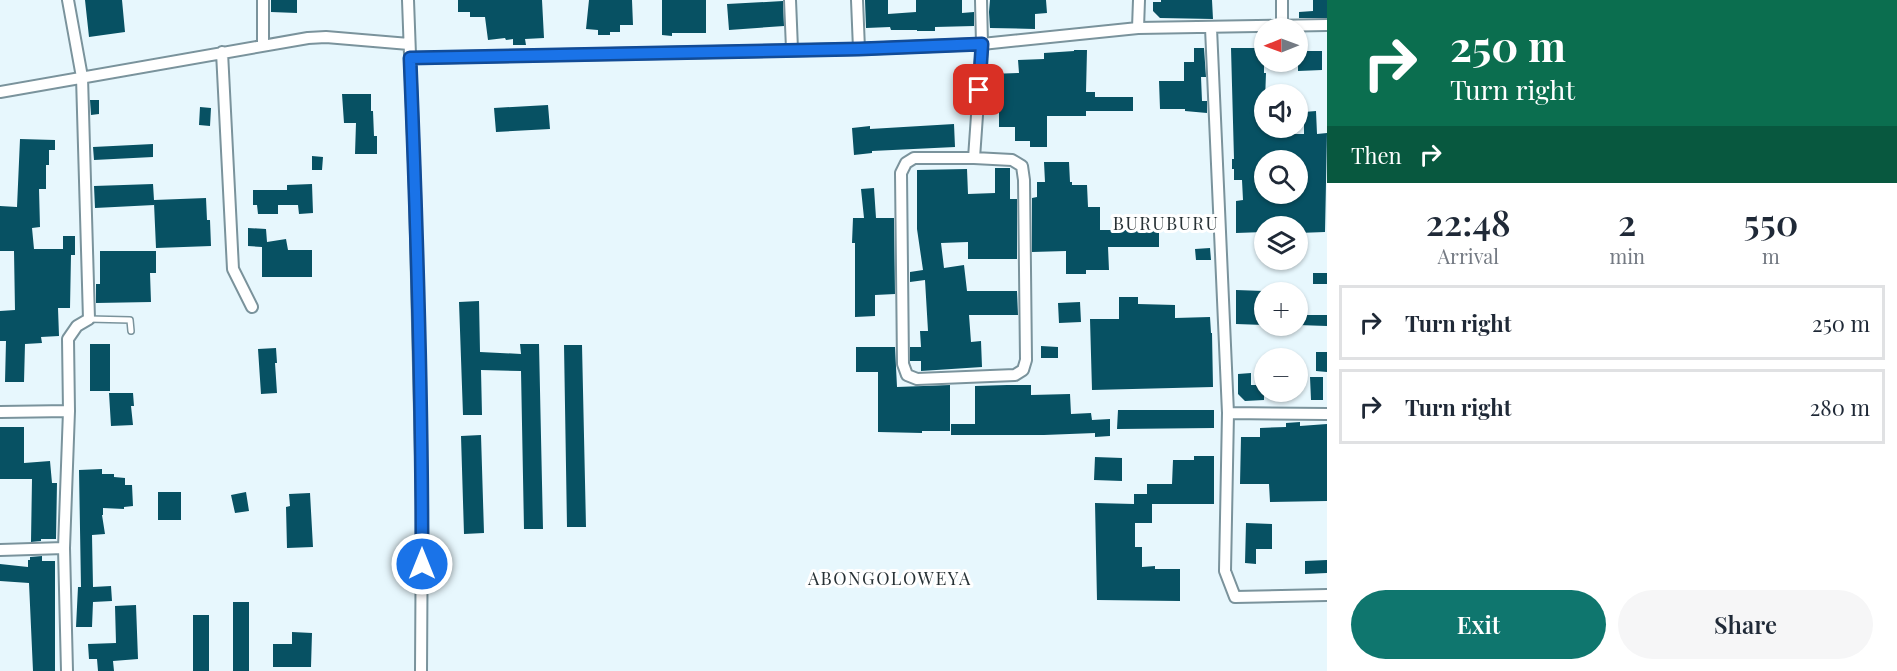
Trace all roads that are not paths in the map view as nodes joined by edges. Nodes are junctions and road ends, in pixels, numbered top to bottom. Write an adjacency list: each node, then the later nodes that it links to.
1 (68, 0): 22 (street)
2 (263, 0): 17 (street)
3 (408, 0): 15 (street)
4 (790, 0): 19 (street)
5 (857, 0): 18 (street)
6 (981, 0): 16 (street)
7 (1139, 0): 13 (street)
8 (1282, 0): 9 (street)
9 (1282, 18)
10 (1308, 25): 11 (street)
11 (1327, 25)
12 (1254, 26): 14 (street)
13 (1138, 28): 14 (street); 16 (street)
14 (1211, 28): 30 (street)
15 (409, 44): 17 (street); 21 (street)
16 (982, 44): 18 (street); 24 (street)
17 (263, 45): 20 (street)
18 (859, 49): 19 (street)
19 (792, 50): 21 (street)
20 (222, 52): 22 (street); 25 (street)
21 (410, 58): 36 (street)
22 (82, 77): 23 (street); 26 (street)
23 (0, 92)
24 (974, 158): 24 (street)
25 (252, 307)
26 (89, 319): 27 (lane); 28 (street)
27 (131, 331)
28 (69, 411): 29 (street); 32 (street)
29 (0, 412)
30 (1228, 413): 31 (street); 34 (street)
31 (1327, 414)
32 (64, 548): 33 (street); 35 (street)
33 (0, 550)
34 (1327, 595)
35 (67, 671)
36 (422, 671)

